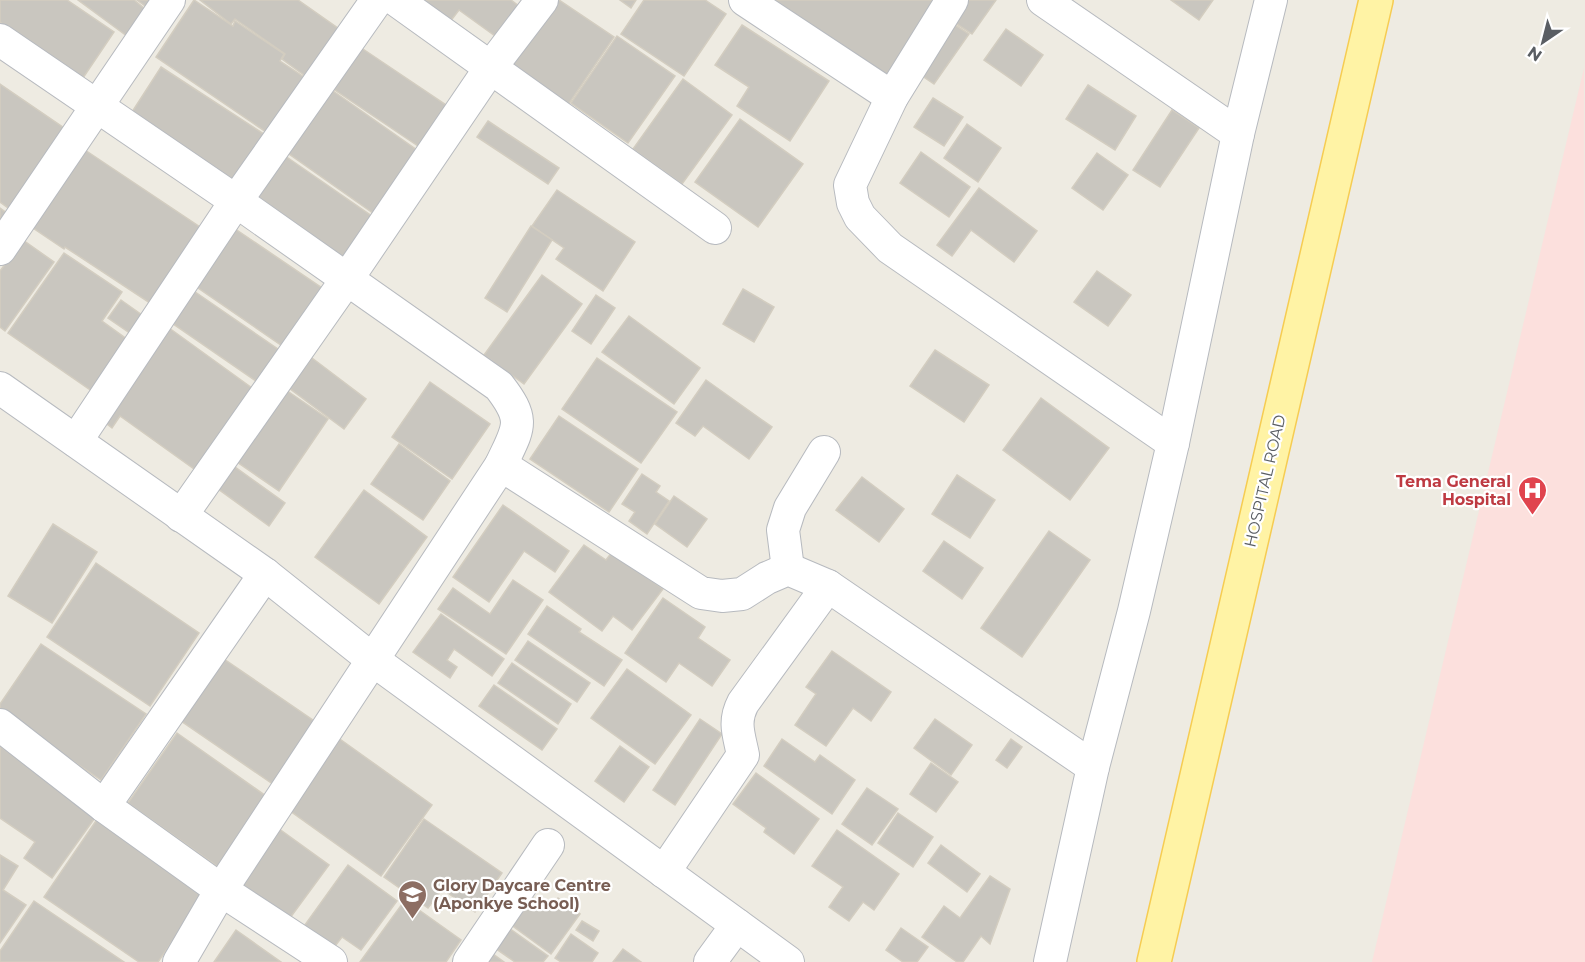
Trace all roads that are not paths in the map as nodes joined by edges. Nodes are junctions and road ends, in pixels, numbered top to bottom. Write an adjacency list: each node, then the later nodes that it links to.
1 (170, 0): 13 (street)
2 (377, 0): 15 (street)
3 (396, 0): 11 (street)
4 (542, 0): 11 (street)
5 (745, 0): 12 (street)
6 (952, 0): 12 (street)
7 (1043, 0): 14 (street)
8 (1271, 0): 14 (street)
9 (1376, 0): 42 (main road, HOSPITAL ROAD)
10 (0, 40): 13 (street)
11 (491, 68): 16 (street); 18 (street)
12 (892, 97): 21 (street)
13 (98, 105): 15 (street); 17 (street)
14 (1238, 134): 21 (street)
15 (236, 201): 18 (street); 20 (street)
16 (715, 228)
17 (0, 249)
18 (347, 279): 23 (street); 24 (street)
19 (0, 388): 20 (street)
20 (76, 441): 24 (street)
21 (1173, 442): 30 (street)
22 (824, 452): 25 (street)
23 (501, 465): 25 (street); 28 (street)
24 (181, 516): 26 (street)
25 (788, 569): 27 (street)
26 (265, 574): 28 (street); 31 (street)
27 (828, 586): 30 (street); 33 (street)
28 (373, 660): 33 (street); 34 (street)
29 (0, 725): 31 (street)
30 (1093, 766): 41 (street)
31 (104, 806): 34 (street)
32 (548, 845): 38 (street)
33 (664, 872): 35 (street)
34 (221, 890): 36 (street); 37 (street)
35 (737, 925): 39 (street); 40 (street)
36 (179, 962)
37 (330, 962)
38 (469, 962)
39 (711, 962)
40 (788, 962)
41 (1050, 962)
42 (1154, 962)

